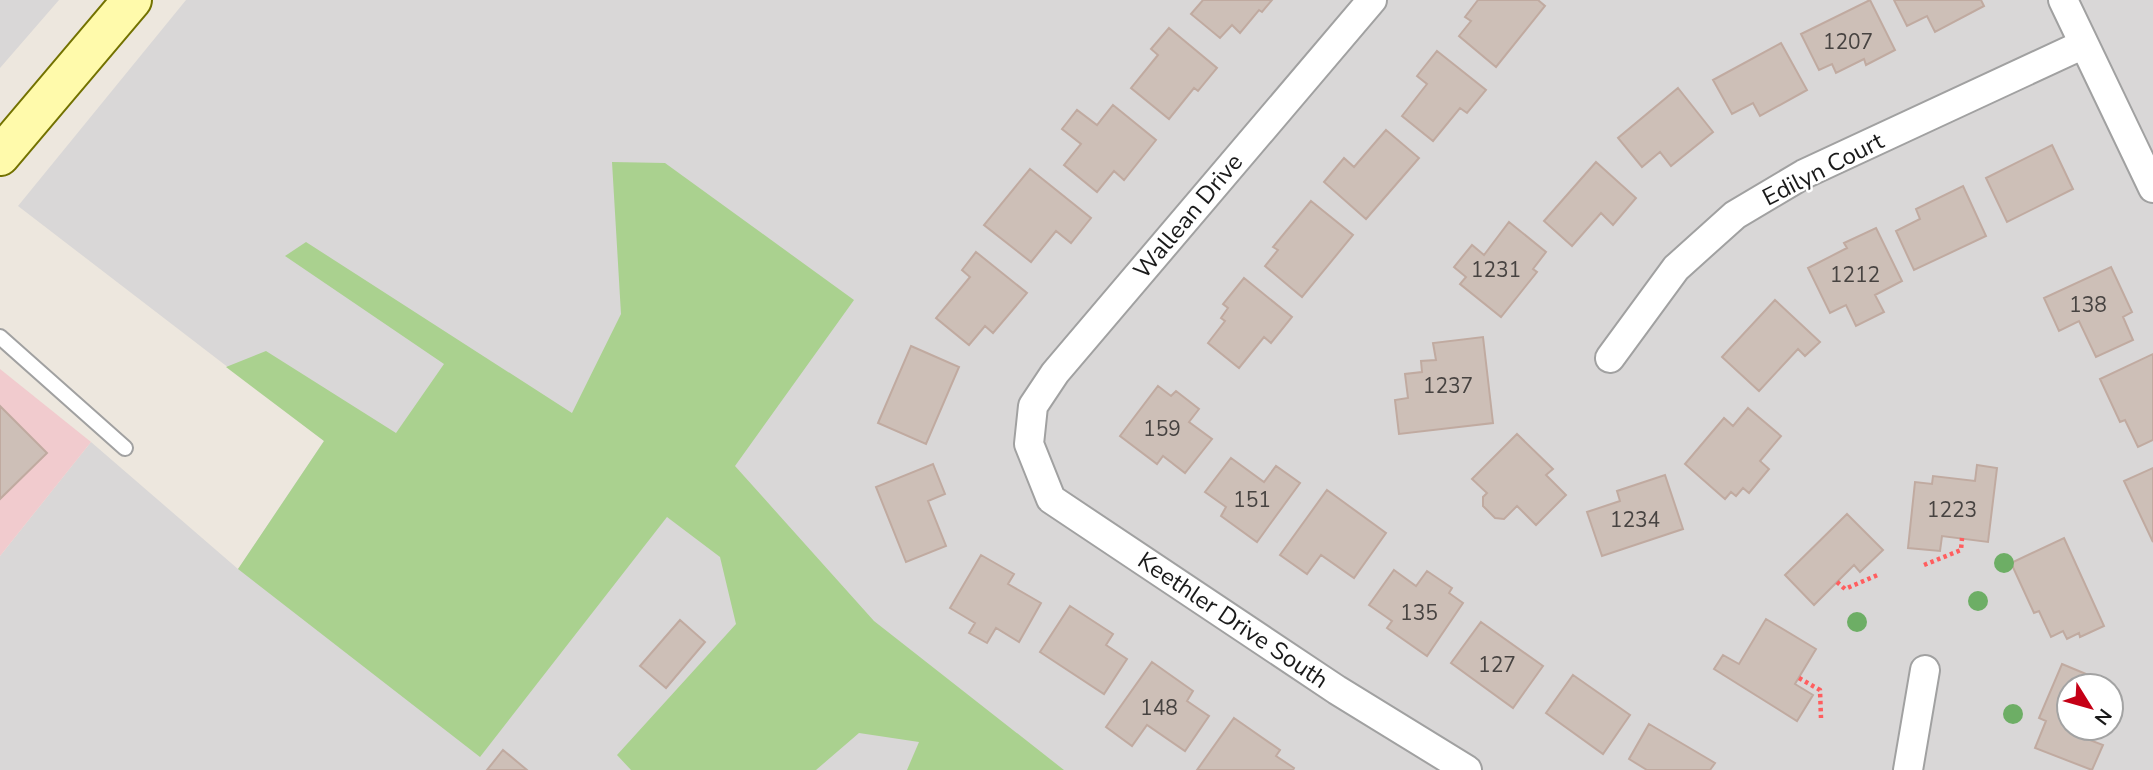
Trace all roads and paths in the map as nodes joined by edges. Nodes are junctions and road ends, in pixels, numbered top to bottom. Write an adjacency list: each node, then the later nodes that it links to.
1 (132, 0): 5 (main road)
2 (1372, 0): 9 (street, Wallean Drive)
3 (2063, 0): 4 (street)
4 (2084, 44): 6 (street); 8 (street, Edilyn Court)
5 (0, 156)
6 (2153, 188)
7 (0, 338): 10 (lane)
8 (1610, 358)
9 (1028, 444): 18 (street, Keethler Drive South)
10 (125, 447)
11 (1962, 538): 12 (path)
12 (1924, 565)
13 (1880, 574): 14 (path)
14 (1837, 582)
15 (1926, 670): 19 (street)
16 (1799, 678): 17 (path)
17 (1821, 718)
18 (1467, 770)
19 (1908, 770)

